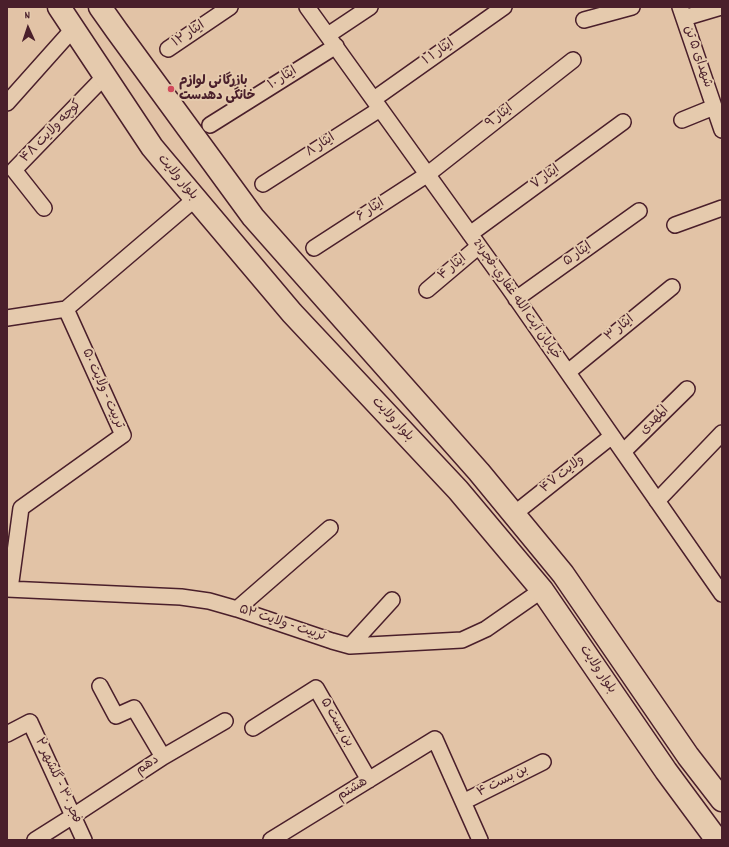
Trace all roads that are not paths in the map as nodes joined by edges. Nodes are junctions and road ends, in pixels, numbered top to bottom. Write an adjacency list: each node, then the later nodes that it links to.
1 (89, 7): 12 (main road)
2 (100, 7): 12 (main road, بلوار ولایت)
3 (230, 7): 14 (street, ایثار ۱۲)
4 (308, 7): 13 (street, خيابان آيت الله غفاري-فجر24)
5 (370, 7): 13 (street, ایثار ۱۰)
6 (504, 7): 18 (street, ایثار ۱ ۱)
7 (632, 7): 11 (street)
8 (721, 7): 9 (street)
9 (682, 12): 19 (street, شهدای ۵ تن)
10 (64, 14): 16 (main road, بلوار ولایت); 17 (street)
11 (584, 20)
12 (117, 32): 45 (main road, بلوار ولایت)
13 (332, 41): 18 (street, خيابان آيت الله غفاري-فجر24); 22 (street, ایثار ۱۰)
14 (168, 49)
15 (573, 60): 24 (street, ایثار ۹)
16 (105, 76): 26 (main road, بلوار ولایت); 27 (street, کوچه ولایت ۴۸)
17 (7, 103)
18 (377, 104): 24 (street, خيابان آيت الله غفاري-فجر24); 25 (street, ایثار ۸)
19 (714, 107): 20 (street); 23 (street, شهدای ۵ تن)
20 (682, 120)
21 (623, 122): 31 (street, ایثار ۷)
22 (210, 124)
23 (722, 130)
24 (428, 174): 31 (street, خيابان آيت الله غفاري-فجر24); 33 (street, ایثار ۶)
25 (262, 184)
26 (195, 199): 37 (street); 48 (main road, بلوار ولایت)
27 (44, 208)
28 (722, 208): 30 (street)
29 (639, 212): 36 (street, ایثار ۵)
30 (674, 225)
31 (470, 234): 32 (street, خيابان آيت الله غفاري-فجر24)
32 (479, 246): 35 (street, ایثار ۴); 36 (street, خيابان آيت الله غفاري-فجر24)
33 (314, 248)
34 (672, 287): 39 (street, ایثار ۳)
35 (427, 290)
36 (516, 299): 39 (street, خيابان آيت الله غفاري-فجر24)
37 (66, 309): 38 (street); 47 (street, تربیت - ولایت ۵۰)
38 (7, 318)
39 (568, 372): 42 (street, خيابان آيت الله غفاري-فجر24)
40 (687, 389): 43 (street, المهدی)
41 (722, 433): 44 (street)
42 (612, 436): 43 (street, خيابان آيت الله غفاري-فجر24); 45 (street, ولایت ۴۷)
43 (623, 452): 44 (street, خيابان آيت الله غفاري-فجر24)
44 (657, 501): 49 (street, خيابان آيت الله غفاري-فجر24)
45 (514, 514): 60 (main road, بلوار ولایت)
46 (330, 528): 51 (street)
47 (9, 589): 51 (street, تربیت - ولایت ۵۲)
48 (542, 590): 52 (street, تربیت - ولایت ۵۲); 67 (main road, بلوار ولایت)
49 (722, 594)
50 (392, 600): 52 (street)
51 (237, 609): 52 (street, تربیت - ولایت ۵۲)
52 (350, 646)
53 (100, 686): 57 (street)
54 (225, 721): 57 (street, دهم)
55 (254, 728): 59 (street, بن بست ۵)
56 (7, 734): 62 (street, فجر ۳۰ - گلشهر ۲)
57 (163, 757): 62 (street, دهم)
58 (543, 762): 61 (street, بن بست ۴)
59 (369, 780): 61 (street, هشتم); 65 (street, هشتم)
60 (722, 800)
61 (463, 802): 66 (street)
62 (73, 816): 63 (street, دهم); 64 (street, فجر ۳۰ - گلشهر ۲)
63 (35, 840)
64 (84, 840)
65 (271, 840)
66 (480, 840)
67 (717, 840)

